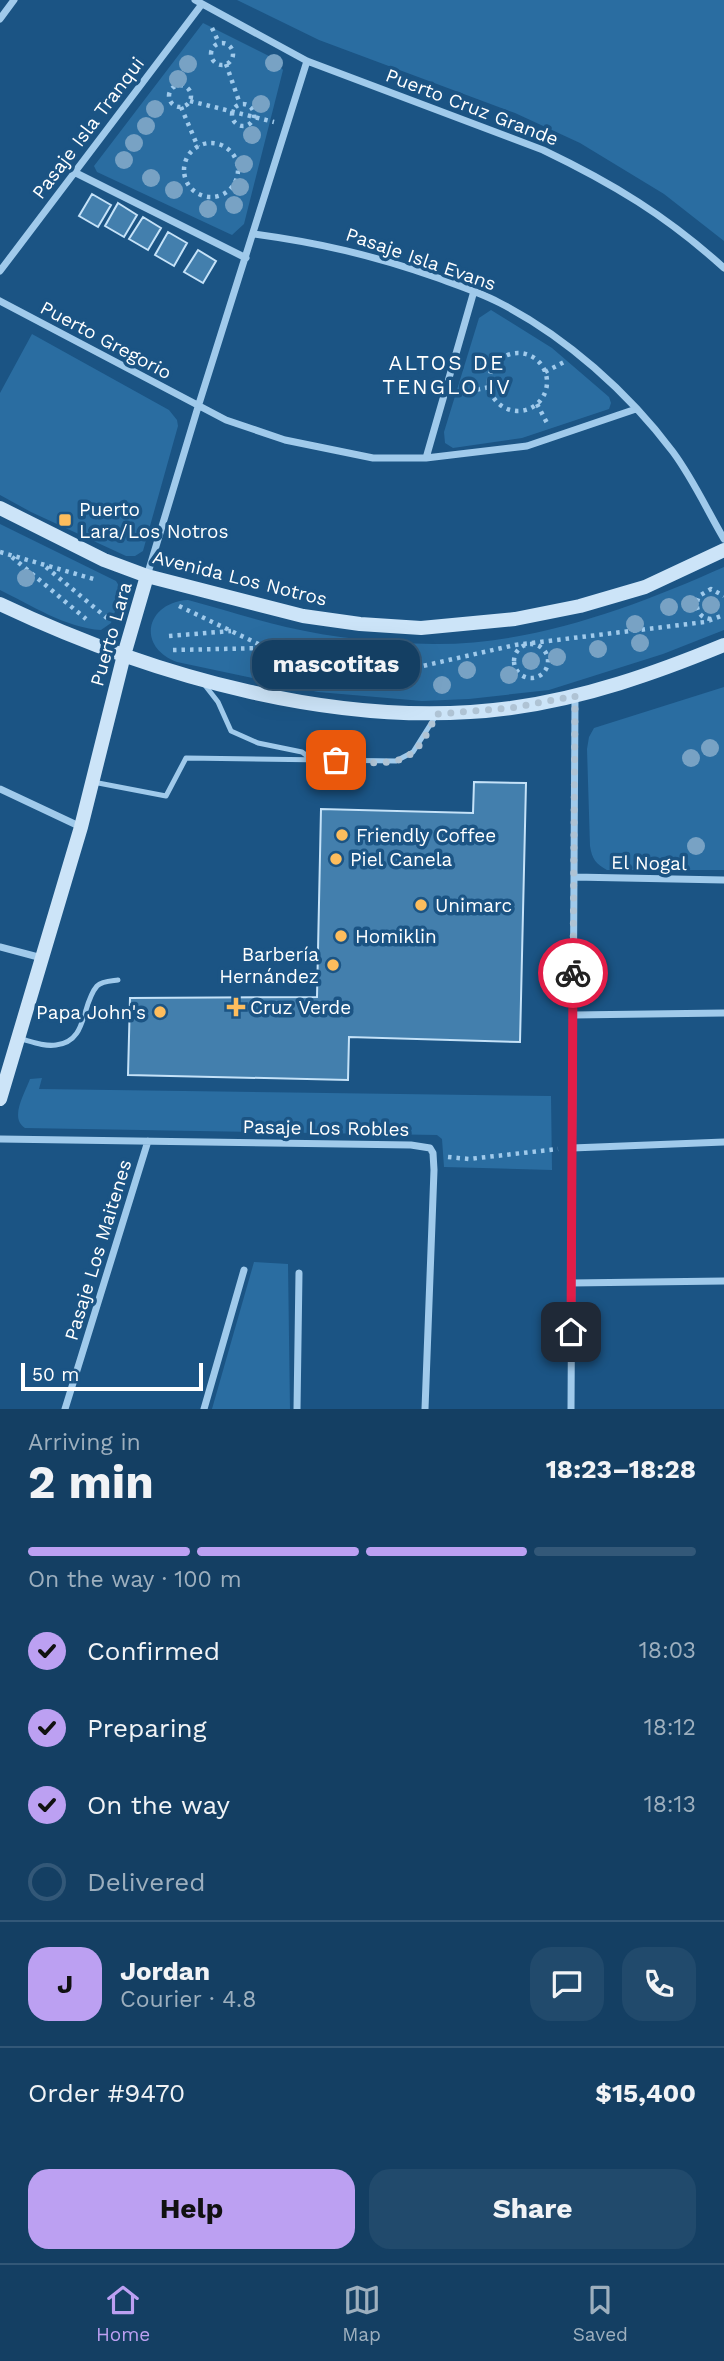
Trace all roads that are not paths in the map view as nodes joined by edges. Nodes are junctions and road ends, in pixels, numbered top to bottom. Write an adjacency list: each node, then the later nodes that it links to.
1 (14, 0): 3 (street)
2 (199, 2): 4 (street, Puerto Cruz Grande); 5 (street, Pasaje Isla Tranqui)
3 (0, 19)
4 (307, 61): 6 (street, Puerto Lara); 8 (street, Puerto Cruz Grande)
5 (74, 172): 7 (street); 9 (street, Pasaje Isla Tranqui)
6 (254, 234): 7 (street, Puerto Lara); 10 (street, Pasaje Isla Evans)
7 (246, 258): 12 (street, Puerto Lara)
8 (724, 268)
9 (0, 271)
10 (474, 290): 13 (street, Pasaje Isla Evans); 14 (street)
11 (0, 301): 12 (street, Puerto Gregorio)
12 (198, 407): 14 (street, Puerto Gregorio); 18 (street, Puerto Lara)
13 (636, 409): 14 (street, Puerto Gregorio); 16 (street, Pasaje Isla Evans)
14 (426, 458)
15 (0, 508): 18 (main road, Avenida Los Notros)
16 (724, 539)
17 (724, 550): 18 (main road, Avenida Los Notros)
18 (147, 576): 21 (main road, Puerto Lara)
19 (0, 604): 21 (main road)
20 (724, 645): 23 (main road)
21 (124, 655): 22 (main road); 26 (main road, Puerto Lara)
22 (196, 678): 24 (main road); 25 (lane)
23 (575, 696): 24 (main road); 29 (street)
24 (437, 714): 25 (lane)
25 (311, 759): 26 (lane)
26 (92, 782): 28 (main road, Puerto Lara)
27 (0, 789): 28 (street)
28 (81, 827): 32 (main road, Puerto Lara)
29 (574, 877): 30 (street, El Nogal); 35 (street)
30 (724, 880)
31 (0, 947): 32 (street)
32 (42, 958): 36 (main road, Puerto Lara)
33 (118, 980): 36 (lane)
34 (724, 1013): 35 (street)
35 (573, 1015): 42 (street)
36 (18, 1038): 37 (main road, Puerto Lara)
37 (5, 1066): 38 (main road, Puerto Lara)
38 (0, 1099)
39 (0, 1139): 40 (street, Pasaje Los Robles)
40 (148, 1141): 47 (street, Pasaje Los Maitenes); 50 (street, Pasaje Los Robles)
41 (724, 1142): 42 (street)
42 (572, 1148): 46 (street)
43 (244, 1270): 48 (street)
44 (299, 1273): 49 (street)
45 (724, 1281): 46 (street)
46 (571, 1283): 51 (street)
47 (65, 1409)
48 (204, 1409)
49 (297, 1409)
50 (425, 1409)
51 (571, 1409)

